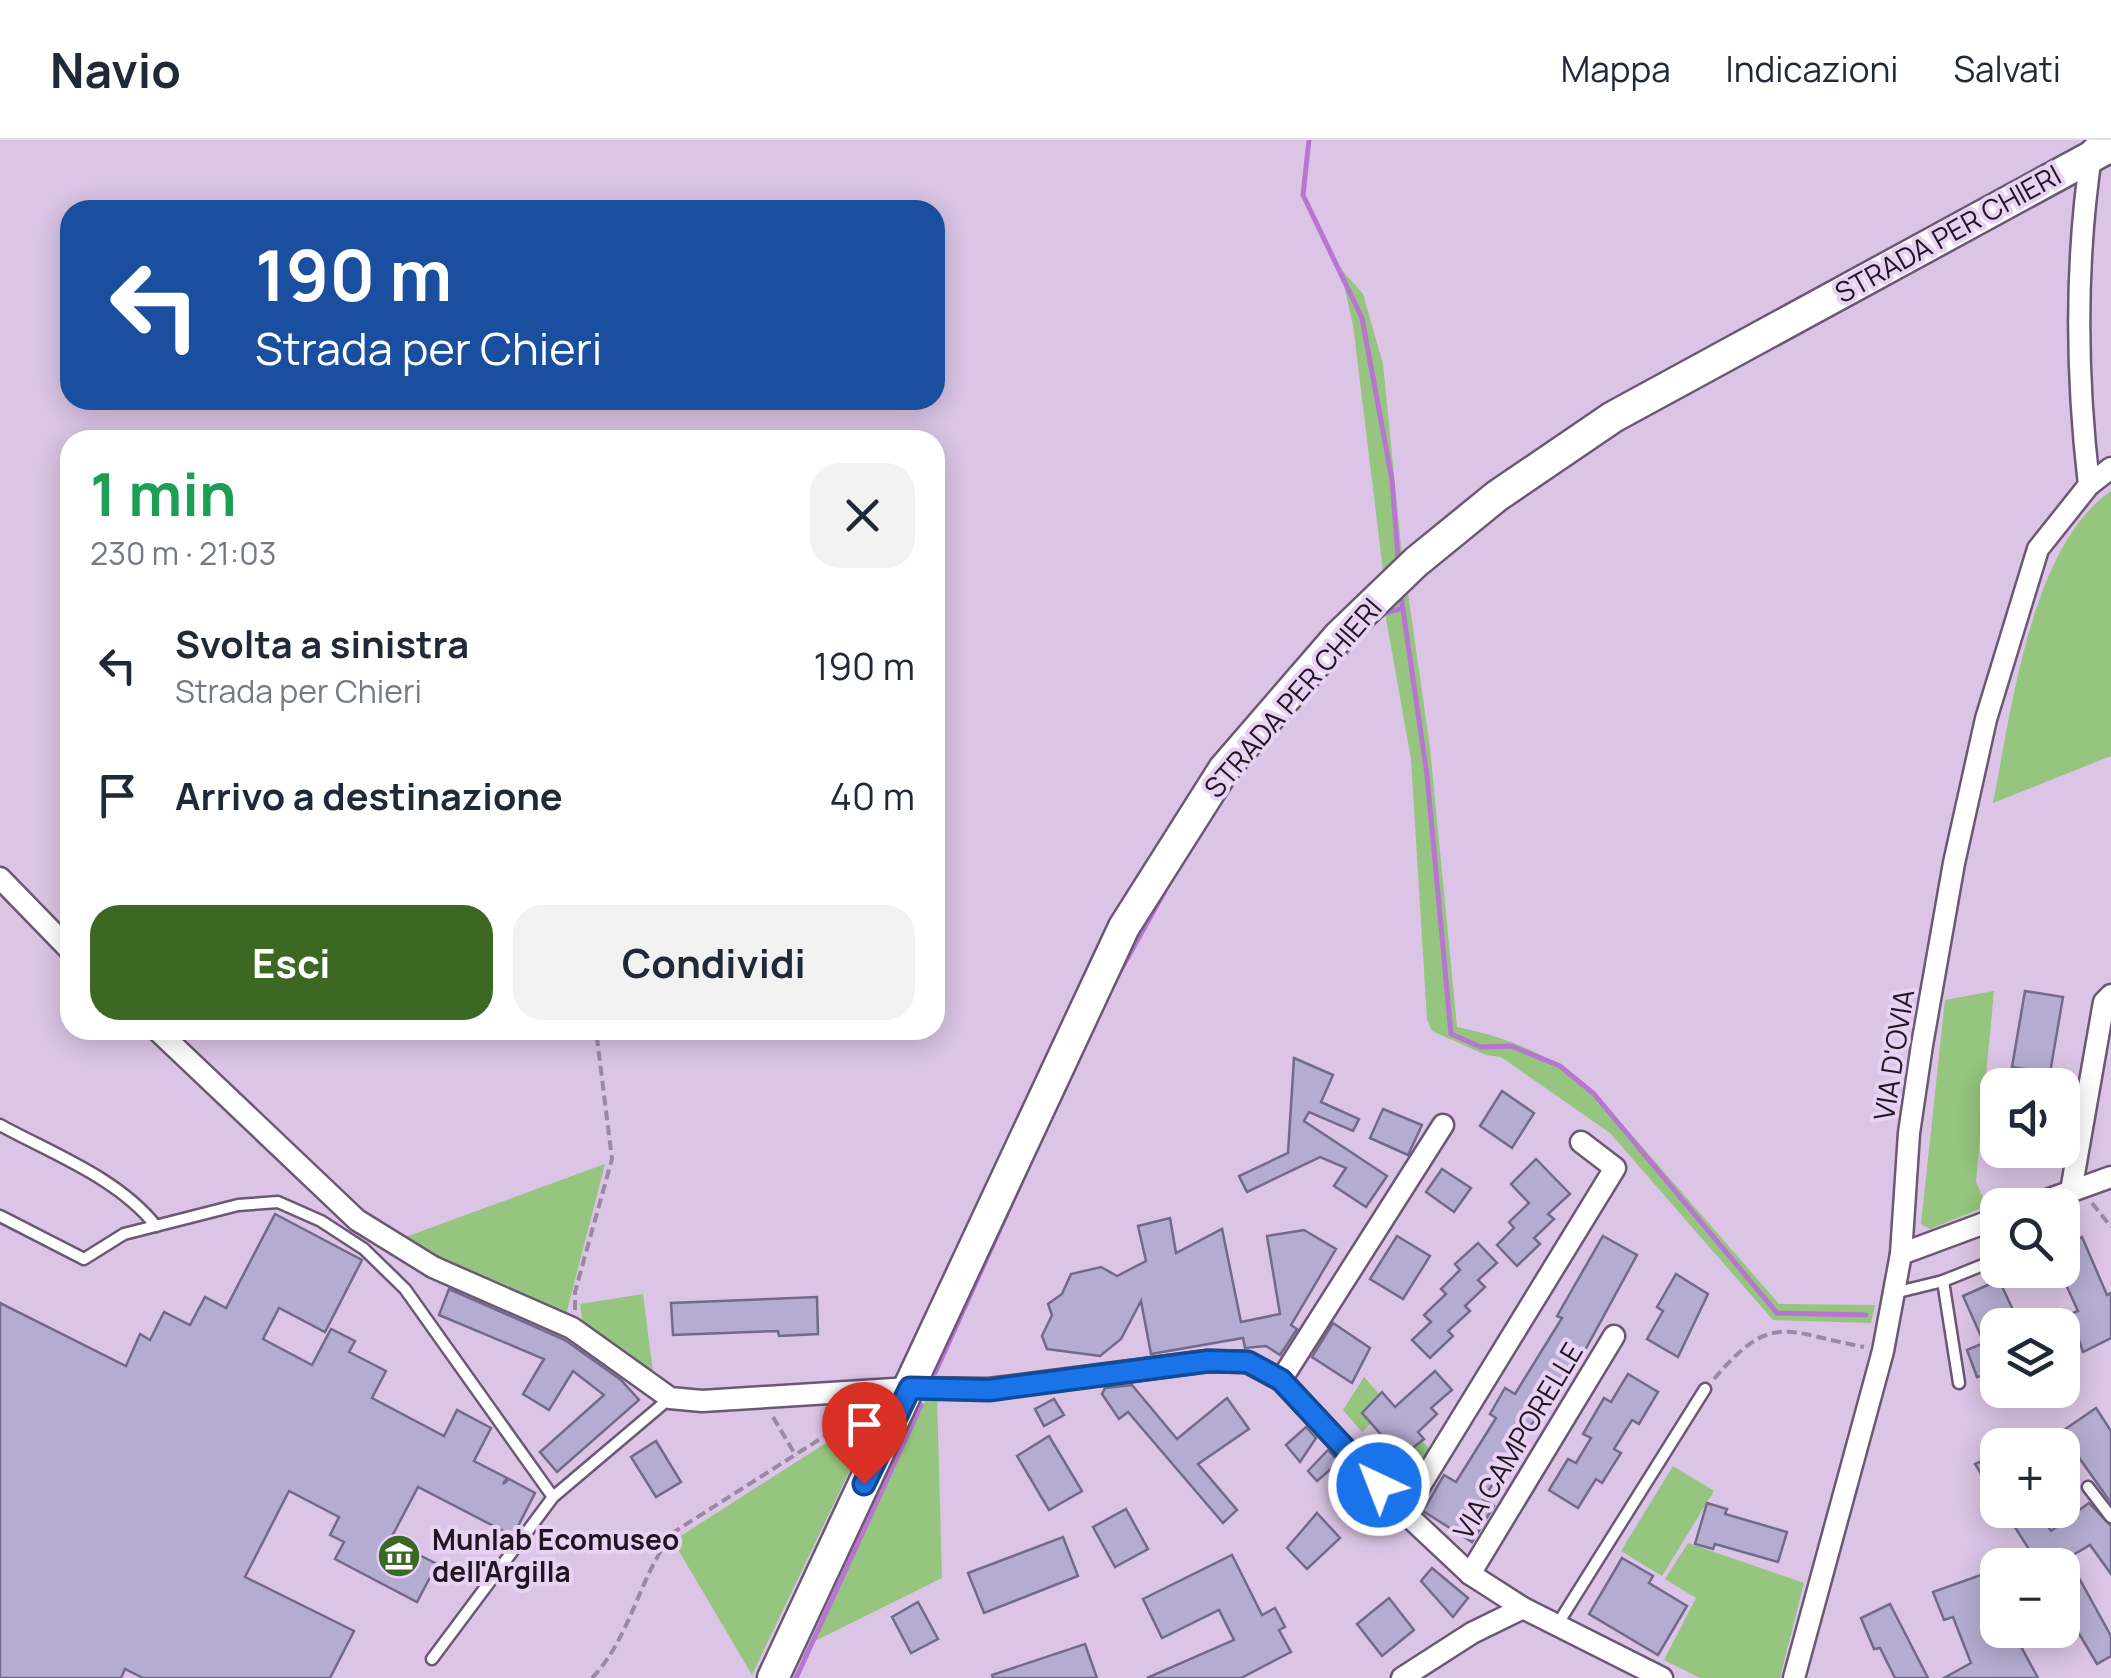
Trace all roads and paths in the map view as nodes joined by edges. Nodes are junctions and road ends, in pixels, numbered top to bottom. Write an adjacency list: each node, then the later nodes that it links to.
1 (2098, 147): 3 (street); 29 (main road, STRADA PER CHIERI)
2 (2111, 468): 3 (street, VIA D'OVIA)
3 (2088, 486): 20 (street, VIA D'OVIA)
4 (0, 878): 5 (street)
5 (60, 940)
6 (2111, 995): 13 (street)
7 (168, 1040): 32 (street)
8 (597, 1040): 24 (path)
9 (0, 1125): 18 (lane)
10 (1443, 1125): 27 (street)
11 (1581, 1142): 36 (street)
12 (2111, 1176): 14 (street)
13 (2075, 1188)
14 (2078, 1188)
15 (2080, 1194): 19 (path)
16 (0, 1216): 18 (lane)
17 (1980, 1225): 20 (street)
18 (156, 1226): 35 (lane)
19 (2111, 1227)
20 (1901, 1254): 23 (street, VIA D'OVIA)
21 (1980, 1267): 22 (lane)
22 (1943, 1280): 23 (lane); 28 (lane)
23 (1894, 1293): 26 (street, VIA D'OVIA)
24 (574, 1318)
25 (1614, 1336): 38 (street, VIA CAMPORELLE)
26 (1883, 1351): 30 (path); 46 (street, VIA D'OVIA)
27 (1281, 1380): 29 (street, VIA CAMPORELLE); 36 (street, VIA CAMPORELLE)
28 (1958, 1383)
29 (902, 1388): 31 (street, VIA CAMPORELLE); 33 (path); 44 (main road, STRADA PER CHIERI)
30 (1705, 1390): 40 (lane)
31 (766, 1397): 32 (street, VIA CAMPORELLE); 33 (path)
32 (670, 1398): 35 (lane)
33 (796, 1456): 43 (path)
34 (2088, 1487): 37 (lane)
35 (553, 1497): 41 (lane)
36 (1404, 1512): 38 (street, VIA CAMPORELLE)
37 (2111, 1517)
38 (1470, 1574): 39 (street, VIA CAMPORELLE)
39 (1523, 1608): 40 (street, VIA CAMPORELLE); 45 (street)
40 (1557, 1625): 42 (street, VIA CAMPORELLE)
41 (432, 1659)
42 (1650, 1676)
43 (592, 1678)
44 (773, 1678)
45 (1402, 1678)
46 (1794, 1678)

